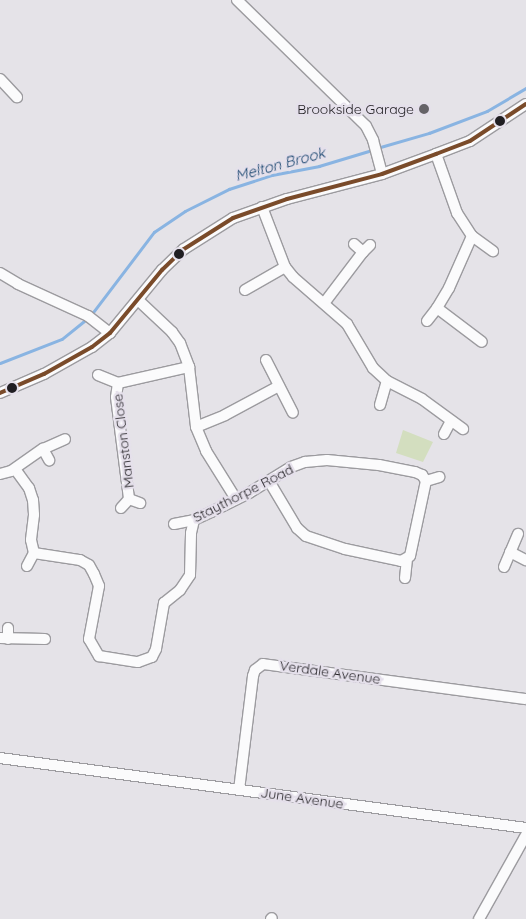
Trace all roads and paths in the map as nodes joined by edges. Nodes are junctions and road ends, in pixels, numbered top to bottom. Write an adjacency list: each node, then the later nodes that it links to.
1 (237, 0): 6 (street)
2 (0, 81): 3 (street)
3 (18, 97)
4 (526, 104): 5 (street)
5 (436, 154): 6 (street); 8 (street)
6 (382, 174): 7 (street)
7 (262, 207): 11 (street); 14 (street)
8 (472, 236): 10 (street); 16 (street)
9 (354, 244): 15 (street)
10 (493, 251)
11 (285, 267): 13 (street); 15 (street)
12 (0, 273): 18 (street)
13 (245, 290)
14 (138, 300): 18 (street); 21 (street)
15 (324, 302): 23 (street)
16 (437, 308): 17 (street); 19 (street)
17 (427, 320)
18 (110, 333): 26 (street)
19 (482, 342)
20 (266, 360): 25 (street)
21 (189, 367): 24 (street, Manston Close); 30 (street)
22 (98, 375): 24 (street, Manston Close)
23 (387, 381): 27 (street); 29 (street)
24 (118, 383): 42 (street, Manston Close)
25 (279, 386): 28 (street); 30 (street)
26 (0, 393)
27 (380, 405)
28 (293, 413)
29 (451, 421): 31 (street); 32 (street)
30 (196, 426): 41 (street)
31 (463, 429)
32 (444, 434)
33 (65, 439): 34 (street)
34 (43, 449): 35 (street); 36 (street)
35 (49, 460)
36 (15, 469): 37 (street); 48 (street)
37 (0, 474)
38 (439, 476): 40 (street)
39 (269, 481): 40 (street, Staythorpe Road); 41 (street, Staythorpe Road); 50 (street)
40 (426, 481): 50 (street)
41 (236, 499): 45 (street, Staythorpe Road)
42 (130, 500): 43 (street, Manston Close); 44 (street, Manston Close)
43 (140, 504)
44 (121, 508)
45 (194, 520): 46 (street, Staythorpe Road); 48 (street)
46 (174, 524)
47 (518, 534): 49 (street)
48 (34, 552): 52 (street)
49 (510, 552): 51 (street); 53 (street)
50 (407, 559): 54 (street)
51 (526, 560)
52 (27, 566)
53 (504, 567)
54 (405, 578)
55 (5, 635): 56 (street)
56 (45, 639)
57 (526, 699): 59 (street, Verdale Avenue)
58 (0, 758): 59 (street, June Avenue)
59 (239, 790): 60 (street, June Avenue)
60 (526, 828)
61 (526, 835): 62 (street)
62 (479, 919)

